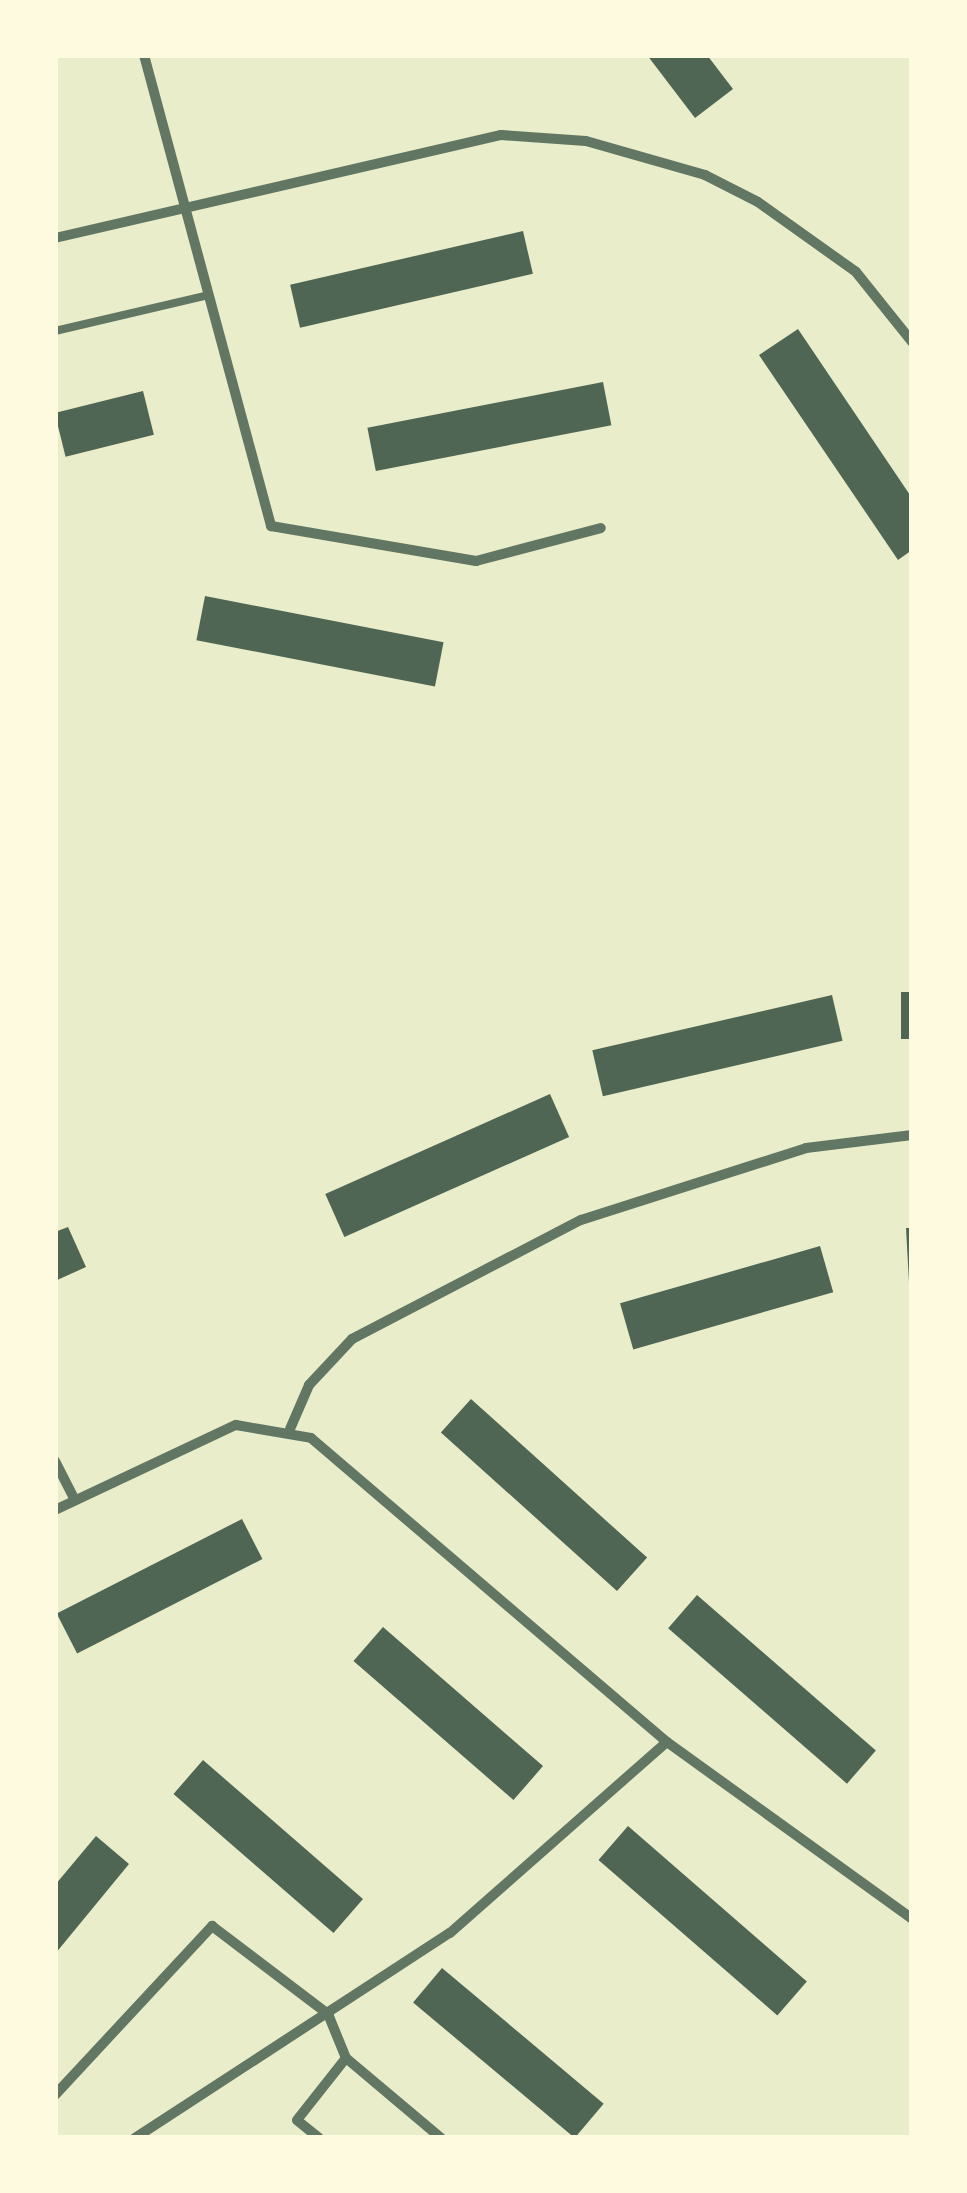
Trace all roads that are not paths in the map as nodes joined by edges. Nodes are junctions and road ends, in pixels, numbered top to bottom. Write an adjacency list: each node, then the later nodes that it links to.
1 (144, 55): 2 (street)
2 (184, 210): 3 (street); 4 (street); 6 (street)
3 (55, 238)
4 (204, 296): 5 (lane); 7 (street)
5 (55, 331)
6 (912, 342)
7 (601, 528)
8 (912, 1136): 9 (street)
9 (290, 1429): 11 (street); 13 (street)
10 (55, 1461): 11 (street)
11 (75, 1500): 12 (street)
12 (55, 1510)
13 (666, 1742): 14 (street); 15 (street)
14 (912, 1919)
15 (328, 2014): 16 (street); 17 (street); 18 (street)
16 (346, 2058): 19 (street); 20 (street)
17 (55, 2095)
18 (135, 2138)
19 (319, 2138)
20 (441, 2138)

